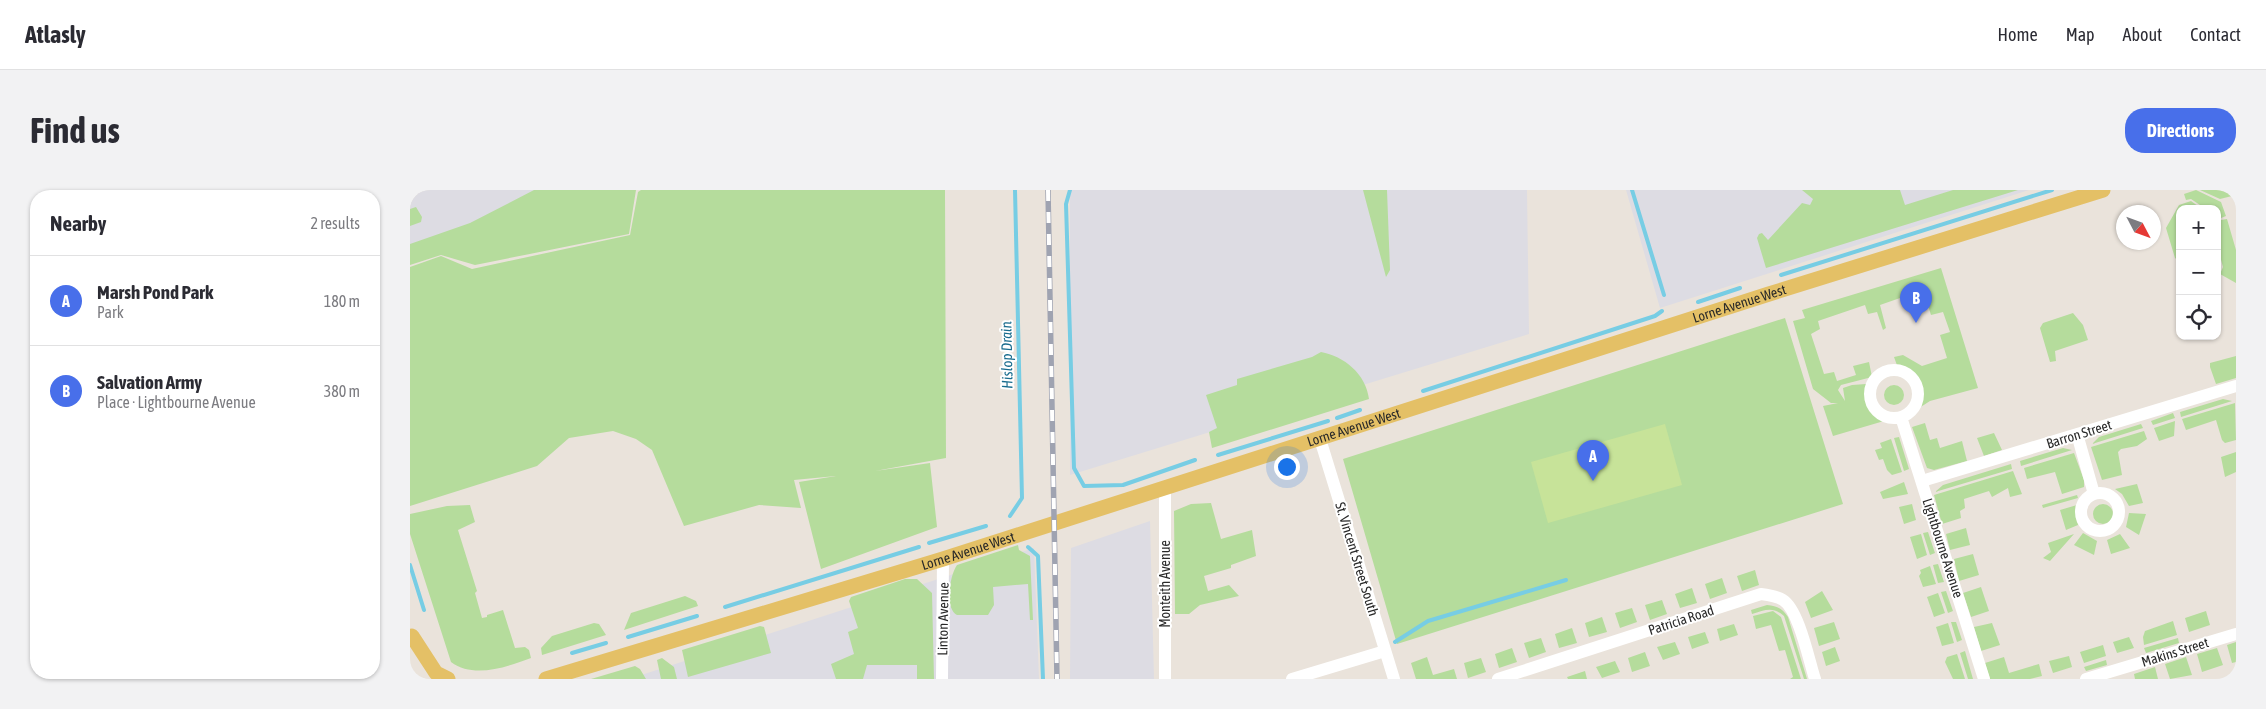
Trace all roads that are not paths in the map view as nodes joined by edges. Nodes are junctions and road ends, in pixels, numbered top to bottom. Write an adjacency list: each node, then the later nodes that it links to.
1 (2103, 190): 5 (main road, Lorne Avenue West)
2 (2236, 386): 4 (street, Barron Street)
3 (1901, 417): 6 (street, Lightbourne Avenue)
4 (2077, 434): 6 (street, Barron Street); 8 (street)
5 (1320, 439): 7 (main road, Lorne Avenue West); 12 (street, St. Vincent Street South)
6 (1922, 481): 22 (street, Lightbourne Avenue)
7 (1165, 489): 9 (main road, Lorne Avenue West); 17 (street, Monteith Avenue)
8 (2094, 494)
9 (944, 559): 15 (main road, Lorne Avenue West); 16 (street, Linton Avenue)
10 (2236, 634): 23 (street, Makins Street)
11 (411, 637): 13 (main road); 14 (main road)
12 (1385, 651): 18 (street); 19 (street, St. Vincent Street South)
13 (427, 679)
14 (448, 679)
15 (546, 679)
16 (942, 679)
17 (1165, 679)
18 (1292, 679)
19 (1394, 679)
20 (1498, 679): 21 (street, Patricia Road)
21 (1814, 679)
22 (1984, 679)
23 (2086, 679)

